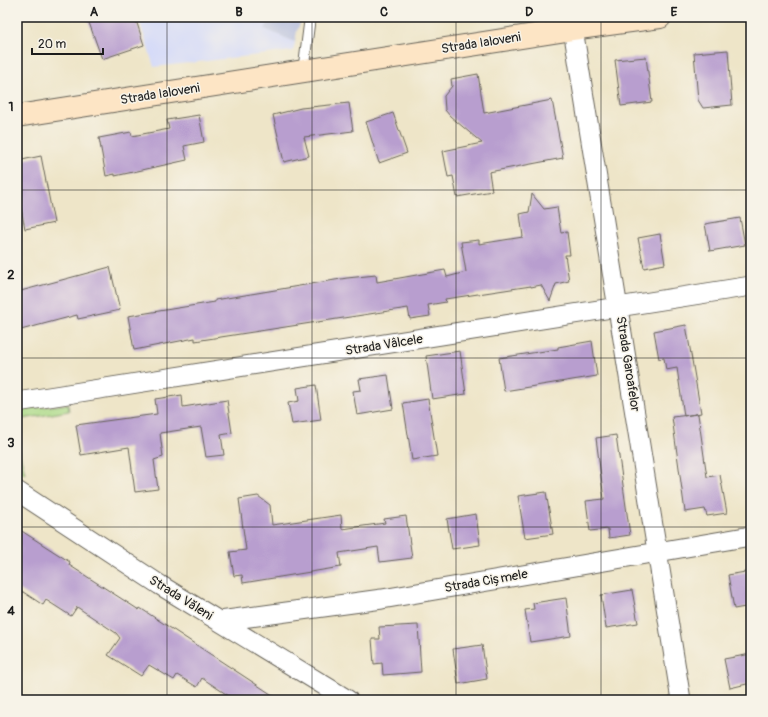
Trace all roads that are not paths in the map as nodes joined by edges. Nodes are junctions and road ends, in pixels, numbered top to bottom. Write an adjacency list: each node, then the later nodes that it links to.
1 (310, 17): 4 (lane)
2 (660, 17): 3 (street, Strada Ialoveni)
3 (573, 29): 4 (street, Strada Ialoveni); 7 (street, Strada Garoafelor)
4 (302, 72): 5 (street, Strada Ialoveni)
5 (17, 116)
6 (751, 286): 7 (street, Strada Vâlcele)
7 (619, 308): 8 (street, Strada Vâlcele); 11 (street, Strada Garoafelor)
8 (17, 402)
9 (17, 491): 12 (street, Strada Văleni)
10 (751, 536): 11 (street, Strada Cișmele)
11 (658, 551): 12 (street, Strada Cișmele); 14 (street, Strada Garoafelor)
12 (220, 621): 13 (street, Strada Văleni)
13 (348, 700)
14 (681, 700)

